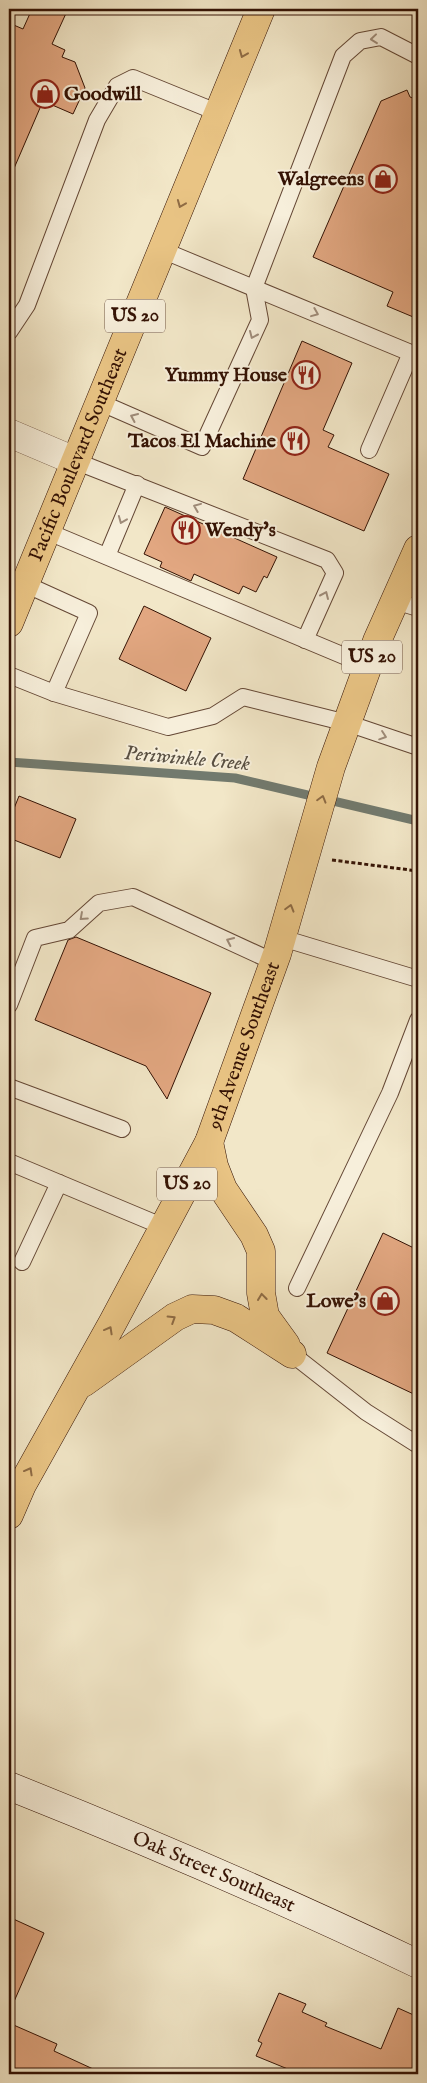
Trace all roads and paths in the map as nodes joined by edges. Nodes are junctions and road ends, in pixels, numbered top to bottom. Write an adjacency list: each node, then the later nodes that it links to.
1 (261, 9): 3 (highway, Pacific Boulevard Southeast / US 20, one-way to 3)
2 (418, 56): 5 (lane, one-way to 5)
3 (219, 113): 4 (highway, Pacific Boulevard Southeast / US 20, one-way to 4); 6 (lane)
4 (162, 250): 5 (lane); 8 (highway, Pacific Boulevard Southeast / US 20)
5 (254, 288): 7 (lane, one-way to 7); 8 (lane, one-way to 8)
6 (9, 332)
7 (415, 355): 10 (lane)
8 (99, 402): 11 (highway, Pacific Boulevard Southeast / US 20)
9 (9, 433): 11 (street)
10 (369, 450)
11 (75, 461): 12 (lane); 13 (highway, Pacific Boulevard Southeast / US 20)
12 (137, 484): 15 (lane, one-way to 15); 19 (lane, one-way to 12)
13 (46, 531): 15 (lane); 16 (highway, Pacific Boulevard Southeast / US 20)
14 (418, 549): 17 (highway, 9th Avenue Southeast / US 20)
15 (107, 556): 19 (lane)
16 (25, 584): 18 (highway, Pacific Boulevard Southeast / US 20); 22 (lane)
17 (407, 605): 20 (highway, 9th Avenue Southeast / US 20)
18 (9, 623)
19 (305, 640): 20 (lane)
20 (368, 666): 23 (highway, 9th Avenue Southeast / US 20)
21 (9, 675): 22 (lane)
22 (54, 693): 23 (lane)
23 (347, 724): 24 (lane, one-way to 24); 25 (highway, 9th Avenue Southeast / US 20, one-way to 23)
24 (418, 747)
25 (309, 843): 26 (path); 27 (highway, 9th Avenue Southeast / US 20, one-way to 25)
26 (418, 871)
27 (278, 950): 28 (lane); 29 (lane, one-way to 29); 33 (highway, 9th Avenue Southeast / US 20)
28 (418, 979)
29 (9, 1005)
30 (418, 1020): 38 (lane)
31 (9, 1087): 32 (lane)
32 (122, 1129)
33 (209, 1142): 36 (highway, 9th Avenue Southeast / US 20); 39 (highway, one-way to 33)
34 (9, 1162): 35 (lane)
35 (59, 1183): 36 (lane); 37 (lane)
36 (164, 1227): 40 (highway, 9th Avenue Southeast / US 20, one-way to 36)
37 (22, 1262)
38 (296, 1288)
39 (292, 1354): 40 (highway, one-way to 39); 41 (lane)
40 (76, 1389): 42 (highway, 9th Avenue Southeast / US 20, one-way to 40)
41 (418, 1445)
42 (9, 1515)
43 (9, 1786): 44 (street, Oak Street Southeast)
44 (418, 1964)

